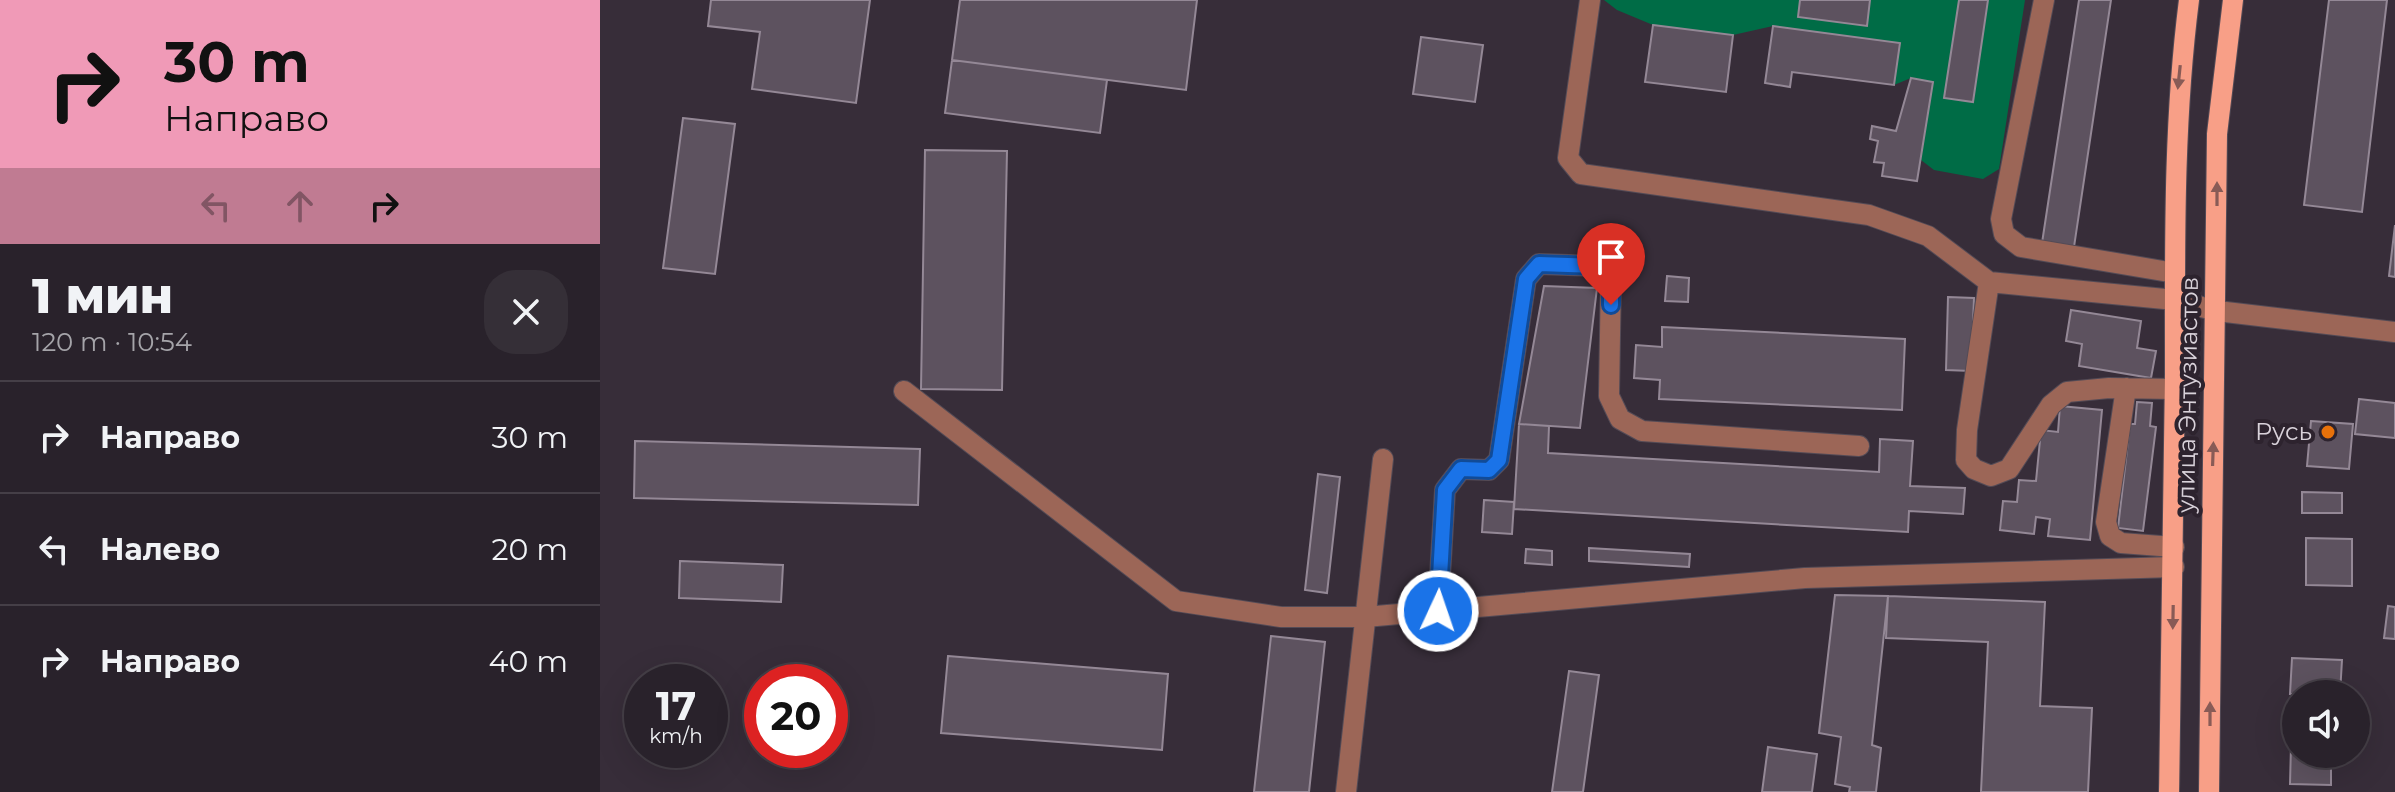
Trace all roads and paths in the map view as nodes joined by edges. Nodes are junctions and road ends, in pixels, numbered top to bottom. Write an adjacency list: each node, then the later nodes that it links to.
1 (1590, 0): 6 (street)
2 (2044, 0): 5 (street)
3 (2189, 0): 5 (main road, улица Энтузиастов, one-way to 5)
4 (2233, 0): 8 (main road, улица Энтузиастов, one-way to 4)
5 (2175, 273): 7 (main road, улица Энтузиастов)
6 (1989, 282): 7 (street); 10 (street)
7 (2175, 300): 8 (street); 11 (main road, улица Энтузиастов)
8 (2217, 311): 9 (street); 20 (main road, улица Энтузиастов, one-way to 8)
9 (2395, 332)
10 (2126, 388): 11 (street); 15 (street)
11 (2175, 389): 15 (main road, улица Энтузиастов)
12 (904, 391): 17 (street)
13 (1859, 446): 16 (street)
14 (1383, 459): 17 (street)
15 (2174, 557): 16 (street); 19 (main road, улица Энтузиастов, one-way to 19)
16 (1438, 611): 17 (street)
17 (1365, 617): 18 (street)
18 (1346, 792)
19 (2169, 792)
20 (2209, 792)

